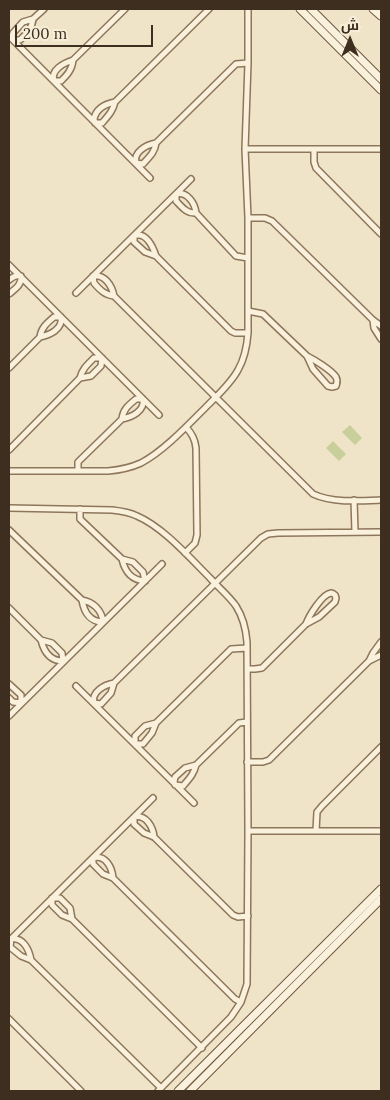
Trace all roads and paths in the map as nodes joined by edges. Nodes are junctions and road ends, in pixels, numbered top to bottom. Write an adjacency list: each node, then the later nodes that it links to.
1 (44, 9): 9 (street)
2 (126, 9): 12 (street)
3 (209, 9): 17 (street)
4 (248, 9): 13 (street)
5 (300, 9): 16 (main road)
6 (311, 9): 14 (main road)
7 (373, 9): 8 (main road)
8 (381, 16)
9 (33, 19): 11 (street); 11 (street)
10 (9, 36): 11 (street)
11 (14, 40): 15 (street)
12 (73, 60): 15 (street); 15 (street)
13 (248, 63): 19 (street); 20 (street)
14 (381, 79)
15 (54, 81): 18 (street)
16 (381, 90)
17 (115, 102): 18 (street); 18 (street)
18 (96, 123): 23 (street)
19 (156, 143): 23 (street); 23 (street)
20 (245, 149): 21 (street); 28 (street)
21 (314, 149): 22 (street); 29 (street)
22 (381, 149)
23 (136, 163): 24 (street)
24 (150, 178)
25 (191, 179): 26 (street)
26 (176, 194): 27 (street); 27 (street); 30 (street)
27 (196, 213): 32 (street)
28 (248, 218): 32 (street); 42 (street)
29 (381, 234)
30 (134, 236): 31 (street); 31 (street); 35 (street)
31 (156, 256): 44 (street)
32 (248, 258): 40 (street)
33 (9, 264): 34 (street)
34 (21, 276): 36 (street); 38 (street); 41 (street)
35 (93, 276): 37 (street); 39 (street); 39 (street)
36 (9, 280)
37 (76, 293)
38 (9, 294)
39 (114, 296): 51 (street)
40 (248, 311): 44 (street); 47 (street)
41 (61, 317): 45 (street); 45 (street); 48 (street)
42 (373, 320): 43 (street); 46 (street)
43 (381, 326)
44 (248, 333): 51 (street)
45 (40, 337): 49 (street)
46 (381, 339)
47 (307, 356): 47 (street)
48 (102, 358): 50 (street); 50 (street); 52 (street)
49 (9, 368)
50 (80, 378): 56 (street)
51 (215, 398): 55 (street); 59 (street)
52 (143, 400): 53 (street); 54 (street); 54 (street)
53 (159, 415)
54 (122, 419): 58 (street)
55 (186, 427): 58 (street); 66 (street)
56 (9, 450)
57 (9, 471): 58 (street)
58 (78, 471)
59 (354, 500): 60 (street); 64 (street)
60 (381, 500)
61 (9, 508): 62 (street)
62 (80, 509): 66 (street); 67 (street)
63 (9, 530): 71 (street)
64 (355, 532): 65 (street); 70 (street)
65 (381, 532)
66 (185, 553): 70 (street)
67 (122, 559): 69 (street); 69 (street)
68 (162, 564): 69 (street)
69 (144, 581): 73 (street)
70 (214, 583): 77 (street); 82 (street)
71 (82, 600): 73 (street); 73 (street)
72 (9, 608): 75 (street)
73 (103, 622): 79 (street)
74 (306, 624): 74 (street); 81 (street)
75 (41, 640): 79 (street); 79 (street)
76 (381, 642): 80 (street)
77 (247, 648): 81 (street); 90 (street)
78 (381, 655): 80 (street)
79 (63, 661): 86 (street)
80 (369, 661): 93 (street)
81 (248, 669): 89 (street)
82 (114, 683): 87 (street); 87 (street)
83 (9, 684): 86 (street)
84 (76, 686): 87 (street)
85 (9, 698): 86 (street)
86 (21, 703): 88 (street)
87 (94, 704): 91 (street)
88 (9, 716)
89 (247, 722): 93 (street); 94 (street)
90 (156, 723): 91 (street); 91 (street)
91 (134, 744): 95 (street)
92 (381, 747): 100 (street)
93 (247, 762): 99 (street)
94 (196, 765): 95 (street); 95 (street)
95 (176, 785): 97 (street)
96 (153, 798): 98 (street)
97 (194, 803)
98 (134, 817): 102 (street); 102 (street); 103 (street)
99 (248, 831): 100 (street); 108 (street)
100 (316, 831): 101 (street)
101 (381, 831)
102 (154, 837): 108 (street)
103 (93, 858): 104 (street); 104 (street); 106 (street)
104 (113, 878): 112 (street)
105 (381, 889): 117 (main road)
106 (52, 898): 109 (street); 109 (street); 110 (street)
107 (381, 899): 118 (main road)
108 (248, 916): 112 (street)
109 (72, 919): 114 (street)
110 (10, 940): 111 (street); 111 (street)
111 (31, 960): 115 (street)
112 (241, 1002): 114 (street)
113 (9, 1019): 116 (street)
114 (202, 1048): 115 (street)
115 (159, 1090)
116 (82, 1091)
117 (178, 1091)
118 (190, 1091)

